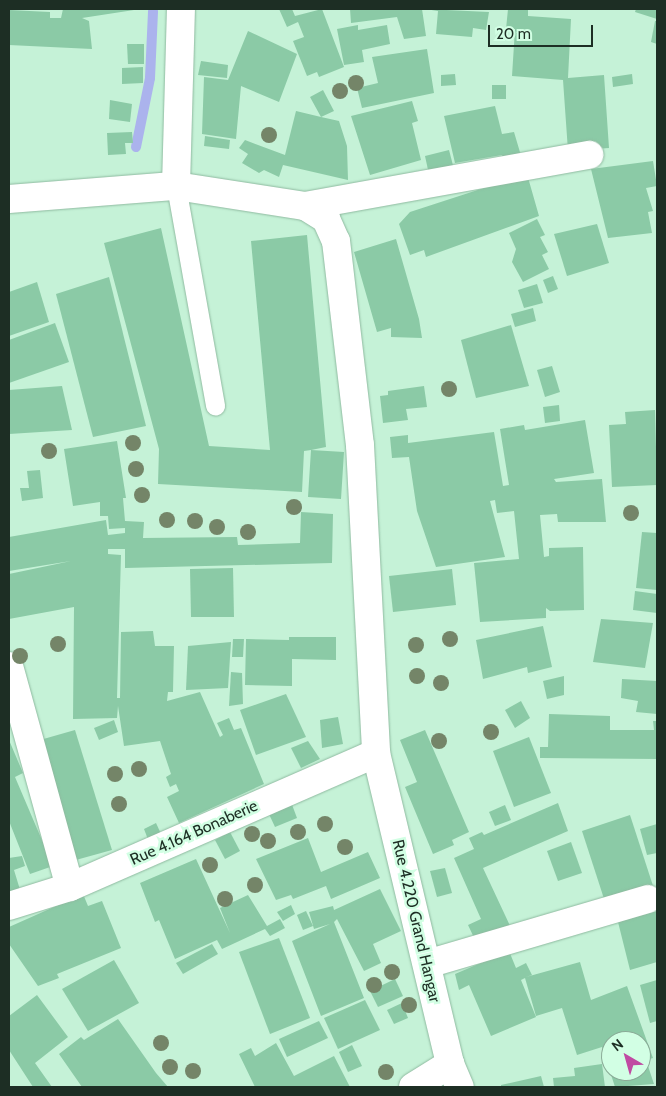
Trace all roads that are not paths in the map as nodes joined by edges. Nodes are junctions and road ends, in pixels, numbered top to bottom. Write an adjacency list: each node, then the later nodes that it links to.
1 (181, 9): 3 (street)
2 (589, 155): 5 (street)
3 (176, 186): 4 (street); 5 (street); 6 (lane)
4 (9, 199)
5 (305, 206): 8 (street, Rue 4.220 Grand Hangar)
6 (215, 406)
7 (9, 666): 9 (street)
8 (376, 753): 9 (street, Rue 4.164 Bonaberie); 12 (street, Rue 4.220 Grand Hangar)
9 (70, 887): 11 (street, Rue 4.164 Bonaberie)
10 (648, 899): 12 (street)
11 (9, 906)
12 (427, 964): 13 (street, Rue 4.220 Grand Hangar)
13 (455, 1076): 14 (street)
14 (413, 1087)

